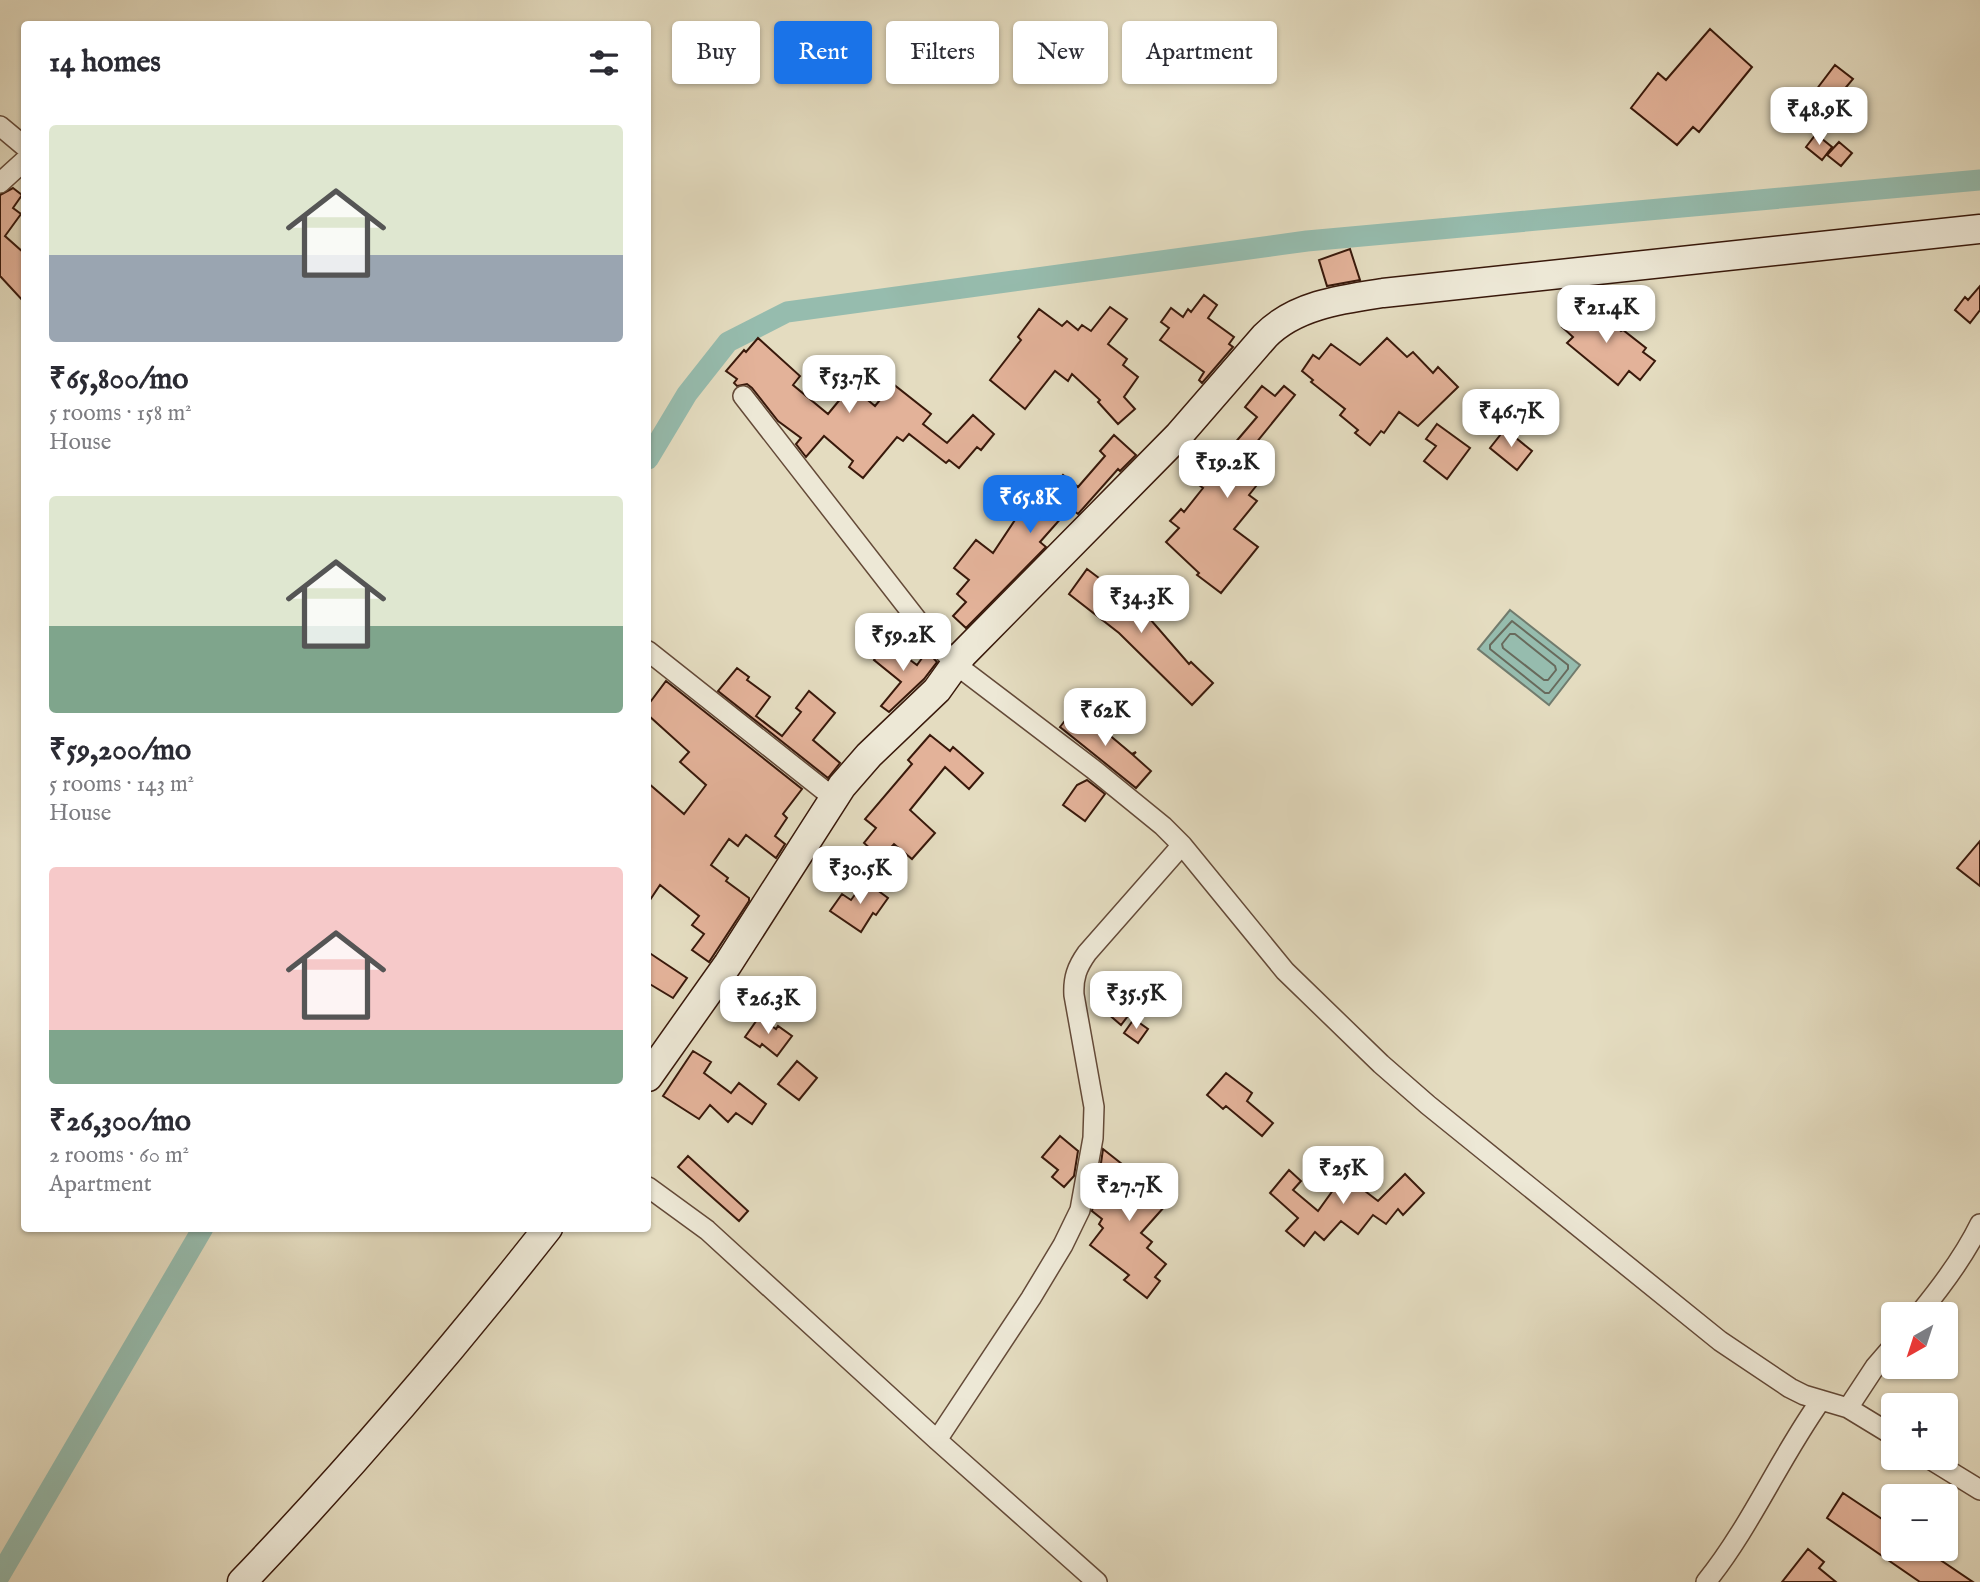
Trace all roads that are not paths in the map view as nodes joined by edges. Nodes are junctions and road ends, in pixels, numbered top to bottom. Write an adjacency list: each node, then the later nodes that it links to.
1 (0, 126): 2 (street)
2 (21, 144)
3 (21, 164): 4 (street)
4 (0, 183)
5 (1980, 229): 8 (street)
6 (743, 396): 8 (street)
7 (651, 653): 9 (street)
8 (955, 664): 9 (street); 10 (street)
9 (835, 799): 11 (street)
10 (1182, 845): 17 (street); 20 (street)
11 (651, 1073)
12 (651, 1189): 20 (street)
13 (1980, 1224): 15 (street)
14 (545, 1232): 23 (street)
15 (1929, 1302)
16 (1881, 1360): 18 (street)
17 (1821, 1401): 18 (street); 25 (street)
18 (1848, 1408): 19 (street)
19 (1881, 1428)
20 (937, 1440): 24 (street)
21 (1948, 1470): 22 (street)
22 (1980, 1490)
23 (242, 1582)
24 (1097, 1582)
25 (1706, 1582)

